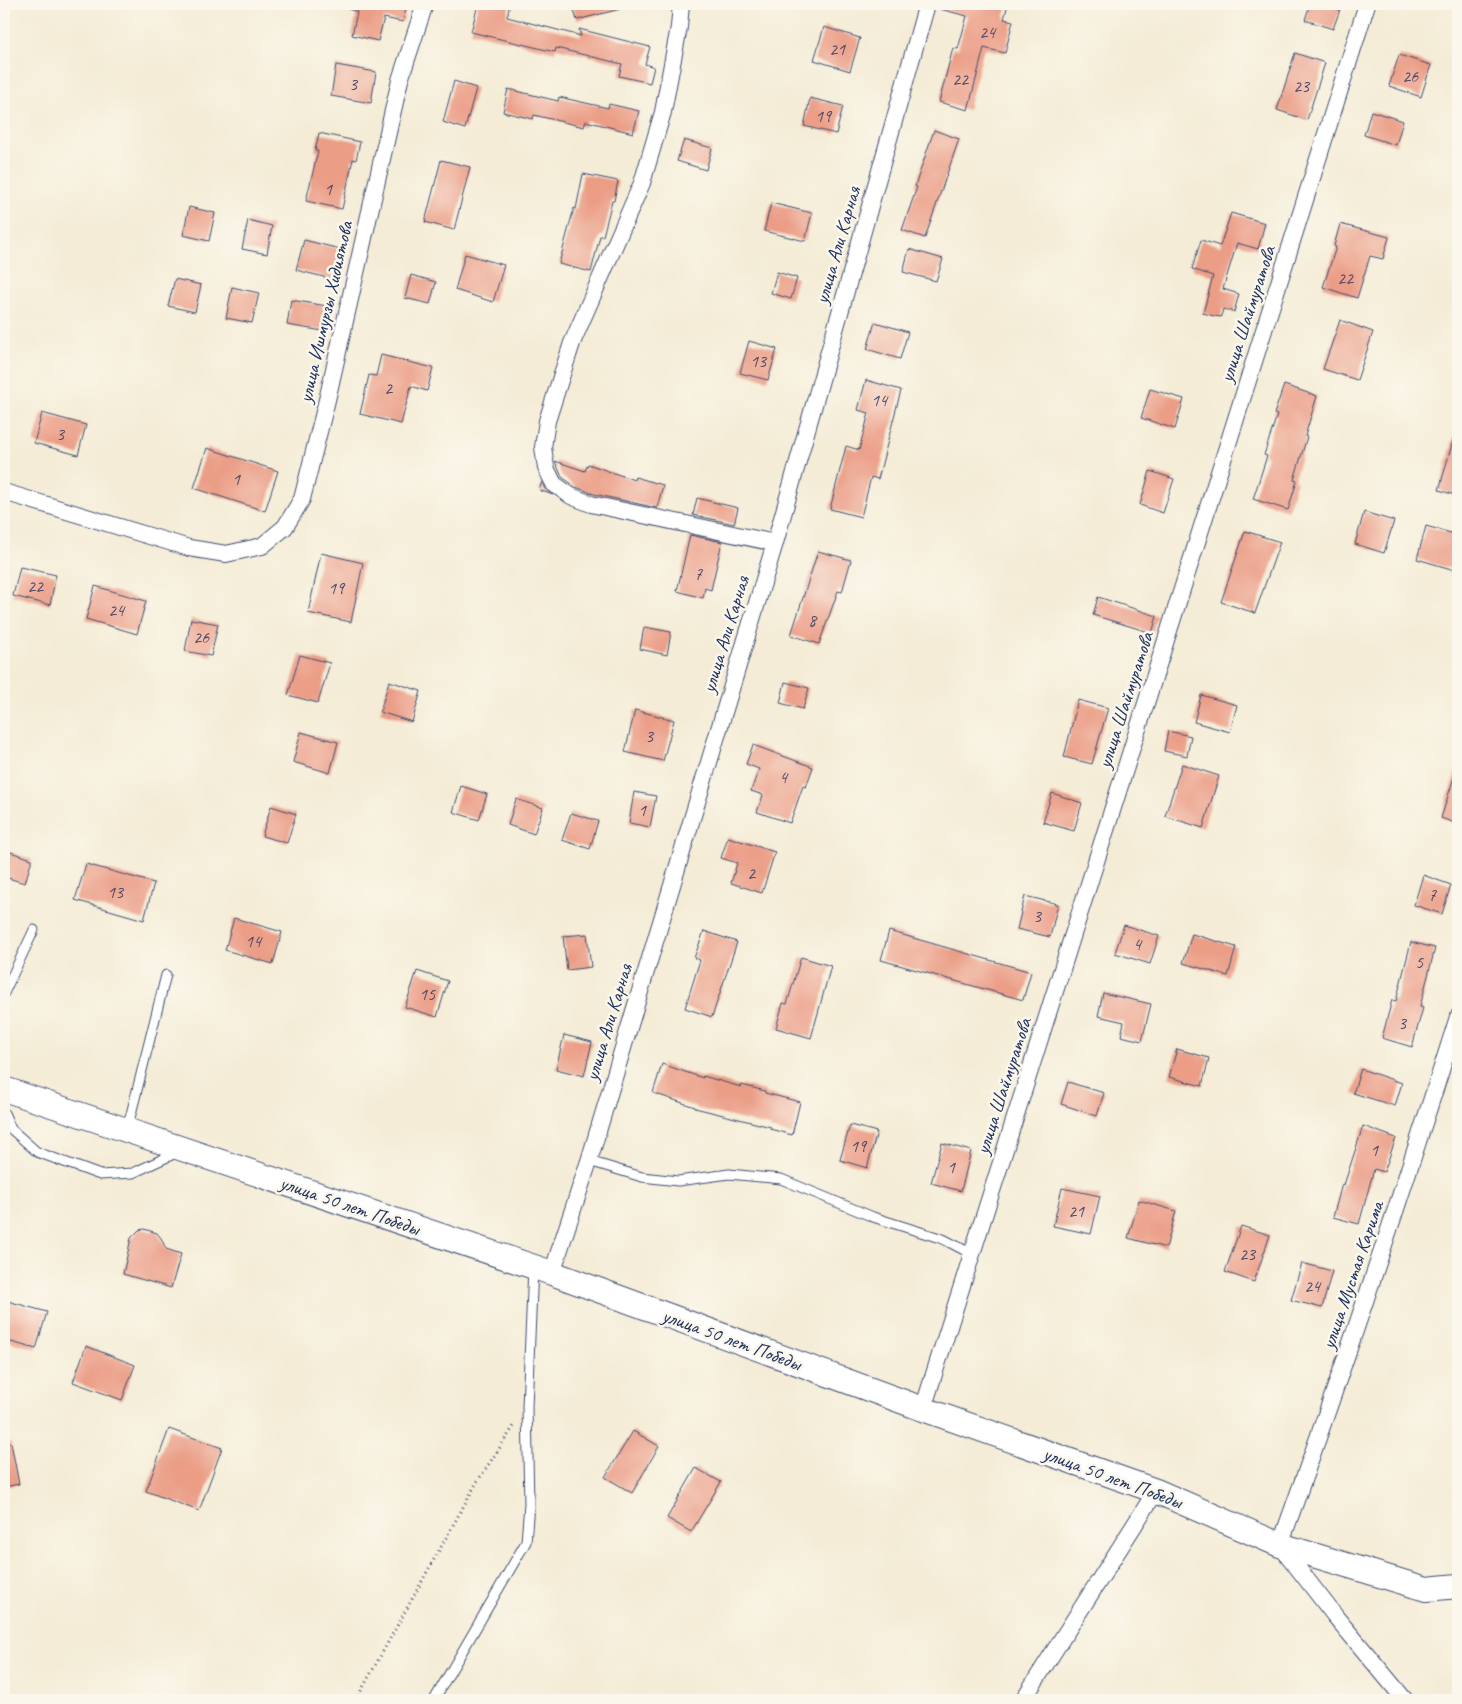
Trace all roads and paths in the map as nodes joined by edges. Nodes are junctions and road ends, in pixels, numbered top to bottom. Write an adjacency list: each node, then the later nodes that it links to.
1 (425, 4): 5 (street, улица Ишмурзы Хидиятова)
2 (681, 4): 6 (street)
3 (926, 4): 6 (street, улица Али Карная)
4 (1367, 4): 16 (street, улица Шаймуратова)
5 (4, 492)
6 (775, 543): 15 (street, улица Али Карная)
7 (34, 930): 9 (lane)
8 (166, 975): 13 (lane)
9 (4, 993)
10 (1458, 1017): 21 (street, улица Мустая Карима)
11 (4, 1088): 13 (street, улица 50 лет Победы)
12 (4, 1113): 14 (lane)
13 (127, 1130): 14 (street, улица 50 лет Победы)
14 (184, 1149): 17 (street, улица 50 лет Победы)
15 (589, 1161): 16 (lane); 17 (street, улица Али Карная)
16 (972, 1254): 19 (street, улица Шаймуратова)
17 (542, 1270): 18 (lane); 19 (street, улица 50 лет Победы)
18 (527, 1407): 23 (path); 24 (lane)
19 (923, 1409): 20 (street, улица 50 лет Победы)
20 (1156, 1490): 21 (street, улица 50 лет Победы); 25 (street)
21 (1280, 1545): 22 (street, улица 50 лет Победы); 26 (street)
22 (1458, 1586)
23 (356, 1700)
24 (434, 1700)
25 (1023, 1700)
26 (1405, 1700)

